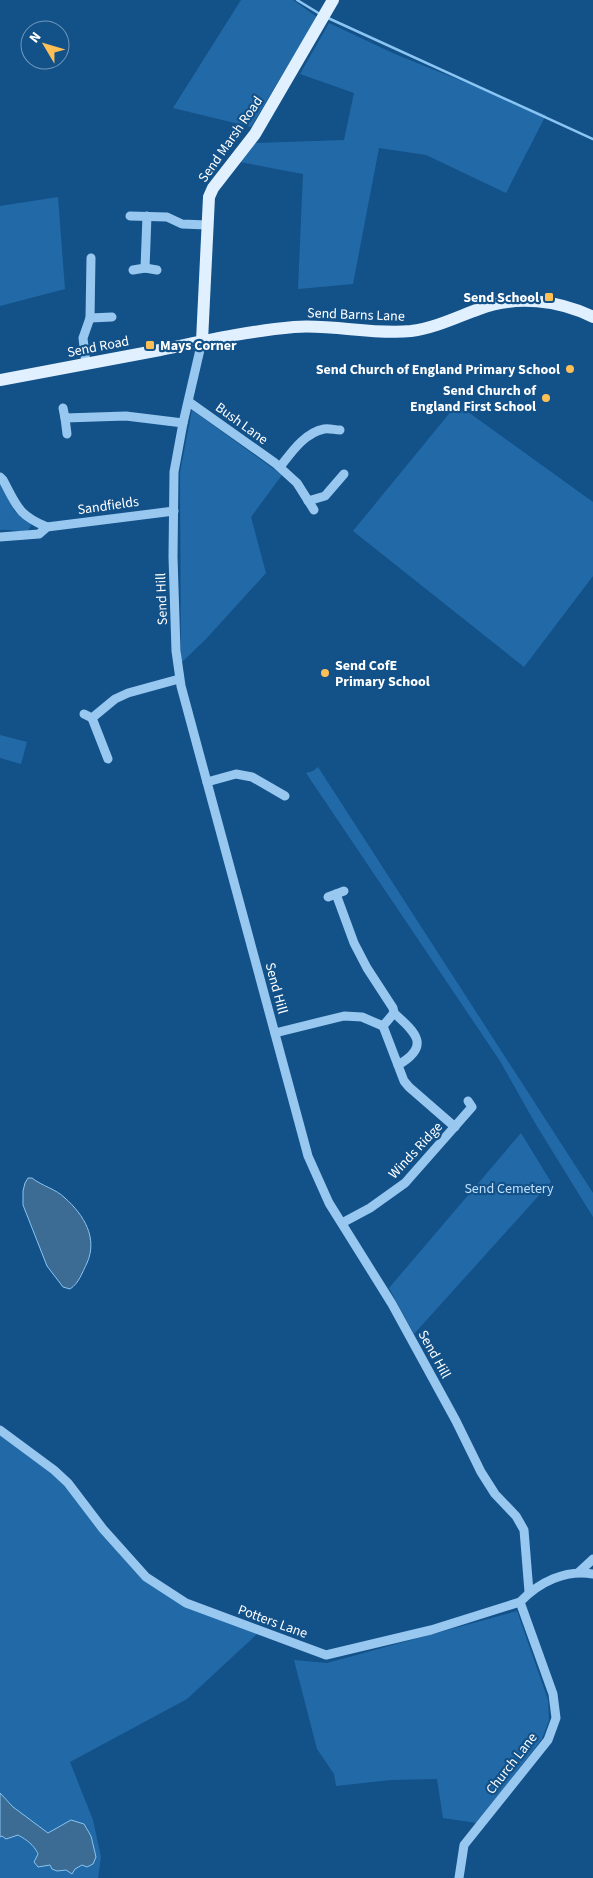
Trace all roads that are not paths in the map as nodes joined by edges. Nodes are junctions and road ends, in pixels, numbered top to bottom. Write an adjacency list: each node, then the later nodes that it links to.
1 (334, 0): 4 (main road, Send Marsh Road)
2 (130, 216): 3 (street)
3 (147, 216): 4 (street); 6 (street)
4 (207, 225): 12 (main road, Send Marsh Road)
5 (91, 258): 11 (street)
6 (145, 268): 7 (street); 8 (street)
7 (133, 270)
8 (157, 270)
9 (112, 317): 11 (street)
10 (593, 317): 12 (main road, Send Barns Lane)
11 (90, 318): 13 (street)
12 (202, 341): 13 (main road, Send Road); 15 (street, Send Hill)
13 (86, 364): 14 (main road, Send Road)
14 (0, 380)
15 (189, 402): 18 (street, Send Hill); 21 (street, Bush Lane)
16 (63, 408): 17 (street)
17 (65, 418): 18 (street); 20 (street)
18 (184, 423): 26 (street, Send Hill)
19 (340, 430): 21 (street)
20 (67, 434)
21 (280, 467): 24 (street, Bush Lane)
22 (344, 474): 24 (street)
23 (0, 477): 27 (street)
24 (308, 501): 25 (street, Bush Lane)
25 (314, 510)
26 (174, 511): 27 (street, Sandfields); 29 (street, Send Hill)
27 (47, 528): 28 (street, Sandfields)
28 (0, 537)
29 (172, 678): 30 (street); 31 (street, Send Hill)
30 (108, 759)
31 (207, 782): 32 (street); 36 (street, Send Hill)
32 (285, 796)
33 (336, 894): 34 (street)
34 (394, 1013): 35 (street); 37 (street)
35 (382, 1026): 36 (street); 37 (street)
36 (276, 1033): 40 (street, Send Hill)
37 (398, 1065): 39 (street)
38 (468, 1100): 39 (street, Winds Ridge)
39 (455, 1127): 40 (street, Winds Ridge)
40 (342, 1223): 45 (street, Send Hill)
41 (0, 1430): 46 (street, Potters Lane)
42 (593, 1559): 43 (street)
43 (579, 1572): 44 (street); 45 (street)
44 (593, 1574)
45 (529, 1592): 46 (street)
46 (520, 1602): 47 (street, Church Lane)
47 (459, 1878)

